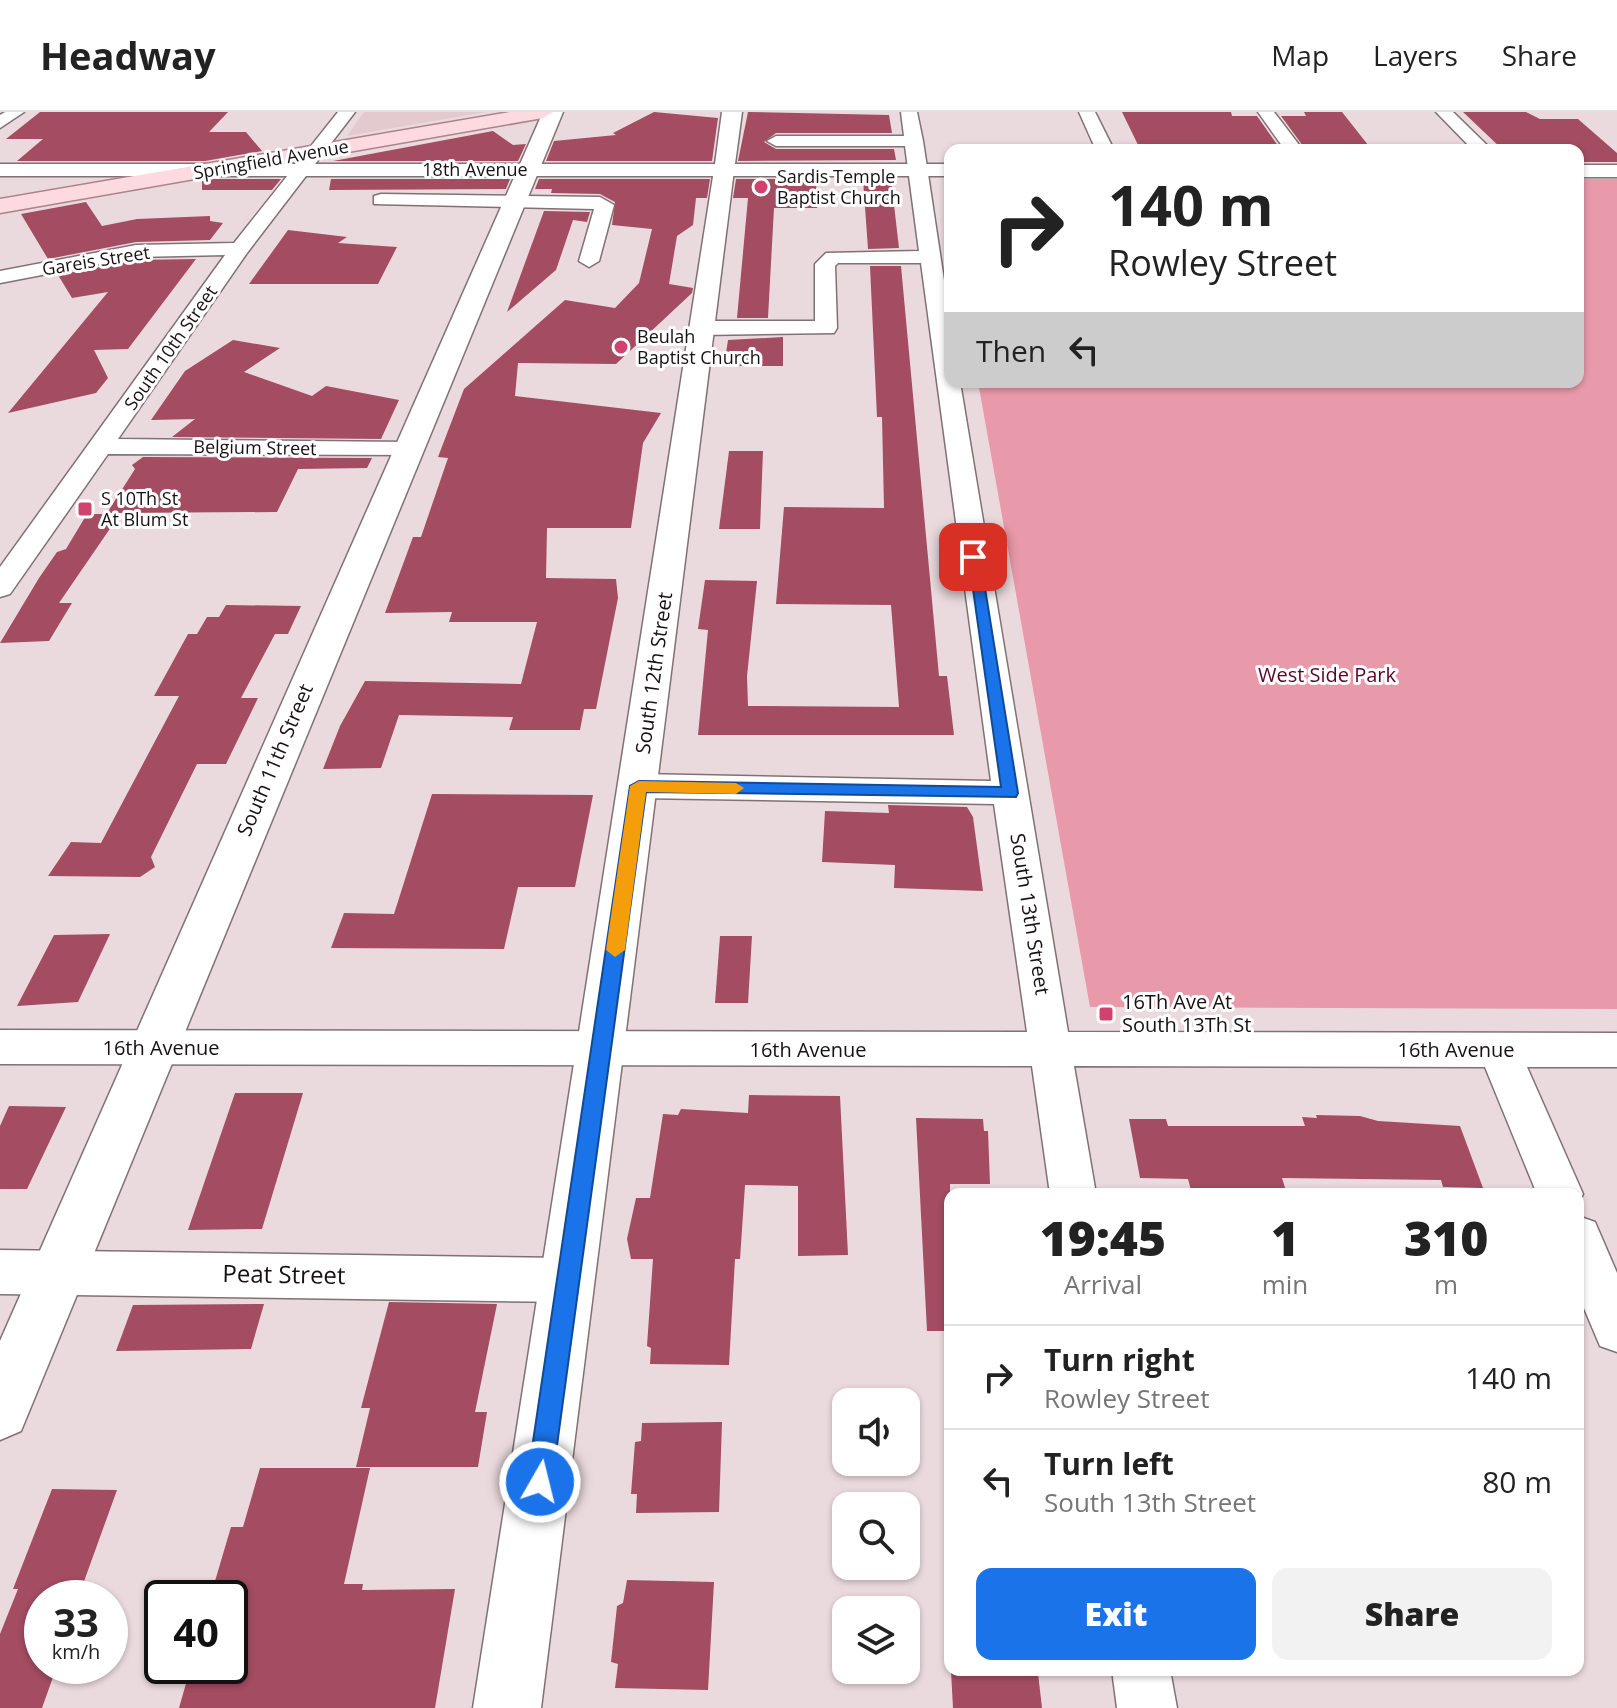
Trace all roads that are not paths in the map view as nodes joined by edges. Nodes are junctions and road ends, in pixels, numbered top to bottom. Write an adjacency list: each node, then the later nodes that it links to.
1 (16, 112): 9 (street)
2 (347, 112): 15 (street, South 10th Street)
3 (543, 112): 15 (main road, Springfield Avenue)
4 (553, 112): 22 (street, South 11th Street)
5 (732, 112): 19 (street, South 12th Street)
6 (1087, 112): 12 (street)
7 (1266, 112): 13 (street)
8 (1444, 112): 14 (street)
9 (0, 123)
10 (776, 141): 11 (street)
11 (914, 141): 16 (street, 18th Avenue); 19 (street, 18th Avenue); 26 (street, South 13th Street)
12 (1102, 144)
13 (1290, 144)
14 (1477, 144)
15 (310, 161): 18 (street, 18th Avenue); 22 (street, 18th Avenue); 25 (street, South 10th Street)
16 (944, 165)
17 (0, 170): 18 (street, 18th Avenue)
18 (210, 170): 24 (main road, Springfield Avenue)
19 (724, 170): 22 (street, 18th Avenue); 29 (street, South 12th Street)
20 (1584, 171): 21 (street)
21 (1617, 171)
22 (522, 187): 23 (street); 27 (street); 33 (street, South 11th Street)
23 (381, 200)
24 (0, 206)
25 (240, 249): 28 (street, Gareis Street); 32 (street, South 10th Street)
26 (931, 257): 29 (street); 30 (street, South 13th Street)
27 (589, 261)
28 (0, 277)
29 (703, 328): 35 (street, South 12th Street)
30 (944, 345)
31 (950, 388): 36 (street, South 13th Street)
32 (103, 446): 33 (street, Belgium Street); 34 (street, South 10th Street)
33 (408, 450): 38 (street, South 11th Street)
34 (0, 588)
35 (639, 786): 36 (street); 39 (street, South 12th Street)
36 (1010, 793): 42 (street, South 13th Street)
37 (0, 1047): 38 (street, 16th Avenue)
38 (153, 1048): 39 (street, 16th Avenue); 47 (street, South 11th Street)
39 (601, 1050): 42 (street, 16th Avenue); 48 (street, South 12th Street)
40 (1499, 1050): 41 (street, 16th Avenue); 42 (street, 16th Avenue); 44 (street)
41 (1617, 1050)
42 (1053, 1051): 43 (street, South 13th Street)
43 (1072, 1188)
44 (1557, 1188)
45 (1584, 1251): 49 (street)
46 (0, 1272): 47 (street, Peat Street)
47 (58, 1272): 48 (street, Peat Street); 50 (street, South 11th Street)
48 (568, 1280): 52 (street, South 12th Street)
49 (1617, 1329)
50 (0, 1410)
51 (1142, 1676): 53 (street)
52 (507, 1708)
53 (1147, 1708)

